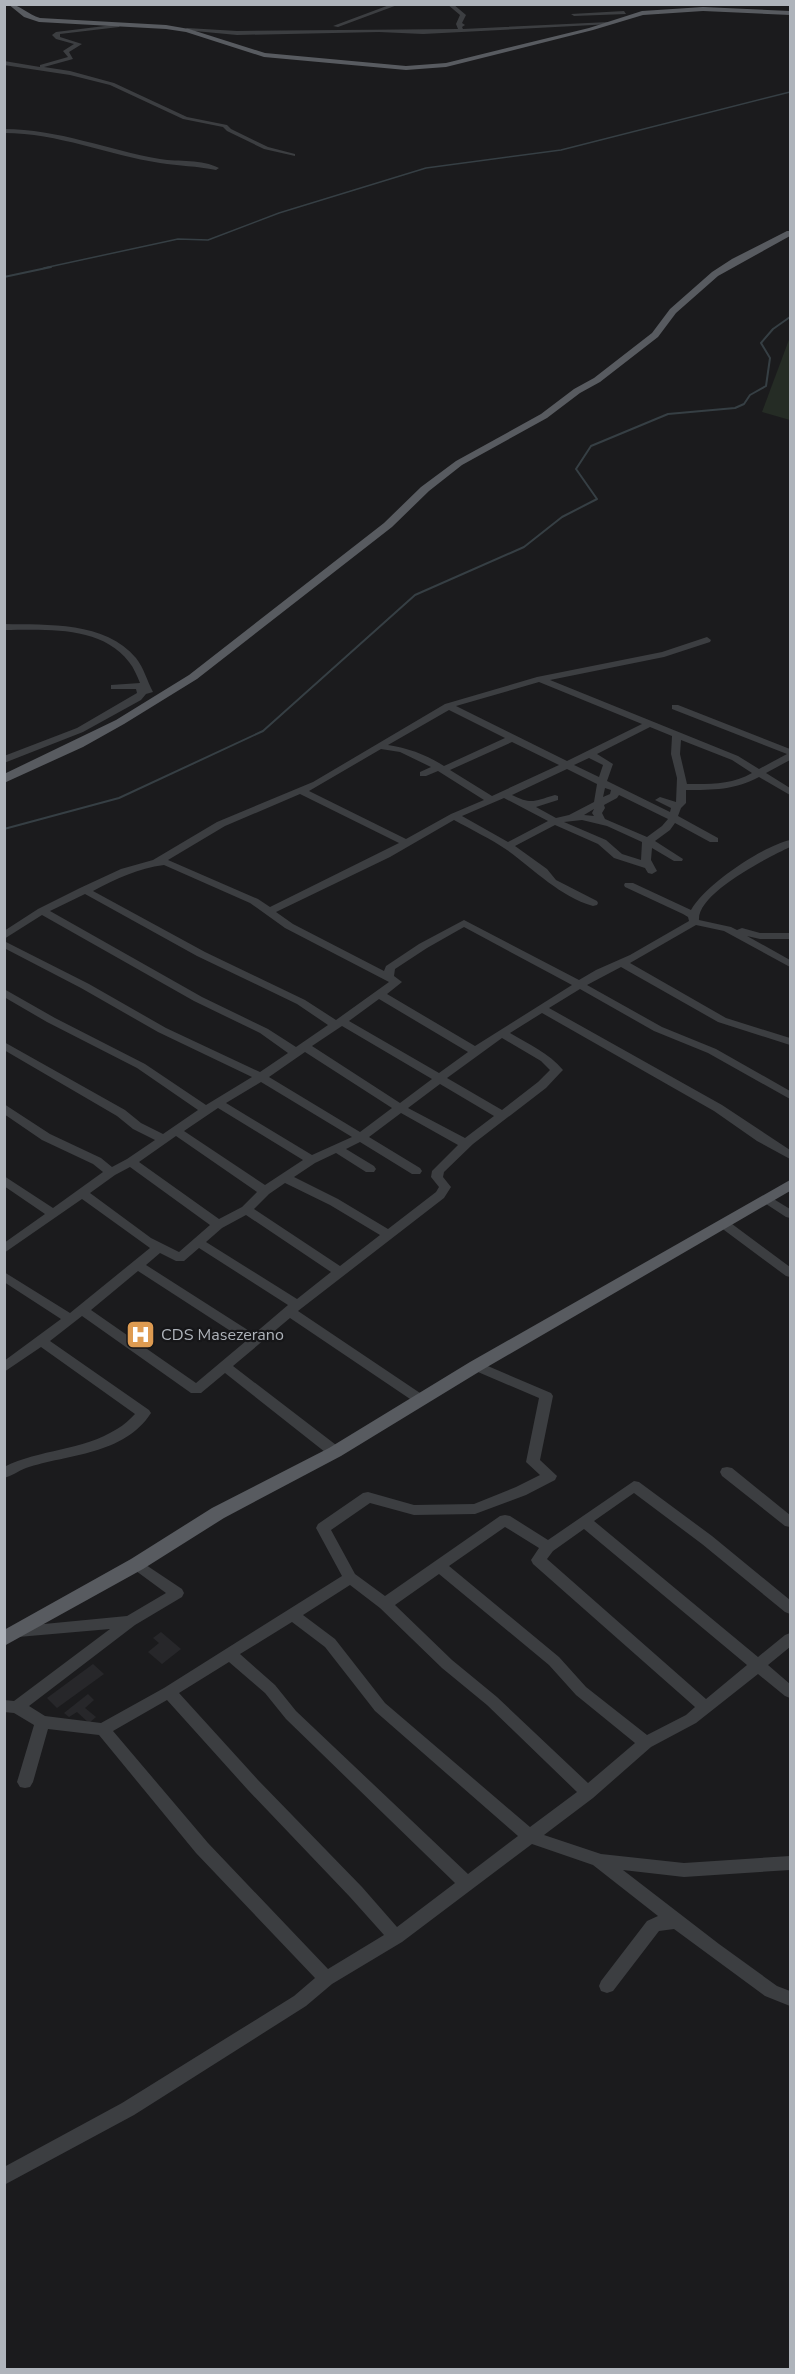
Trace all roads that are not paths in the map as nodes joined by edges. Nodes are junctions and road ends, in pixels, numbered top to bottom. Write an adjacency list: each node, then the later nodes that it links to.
1 (11, 4): 10 (main road)
2 (398, 4): 15 (street)
3 (449, 4): 14 (street)
4 (575, 4): 8 (street)
5 (615, 4): 9 (street)
6 (642, 13): 7 (main road); 9 (street); 12 (main road)
7 (790, 13)
8 (574, 14): 9 (street); 11 (street)
9 (624, 14)
10 (119, 24): 13 (main road); 17 (street)
11 (571, 24): 12 (street); 14 (street)
12 (609, 24): 13 (main road)
13 (187, 30): 15 (street)
14 (461, 30): 15 (street)
15 (318, 31)
16 (4, 63): 17 (street)
17 (34, 68): 19 (street)
18 (4, 131): 20 (street)
19 (293, 155)
20 (216, 168)
21 (790, 232): 26 (main road)
22 (4, 627): 26 (street)
23 (707, 640): 24 (street)
24 (540, 679): 27 (street); 29 (street)
25 (114, 687): 35 (street)
26 (152, 702): 40 (main road)
27 (448, 706): 31 (street); 32 (street)
28 (675, 707): 34 (street)
29 (650, 724): 30 (street); 33 (street)
30 (677, 735): 38 (street); 43 (street)
31 (510, 739): 36 (street); 37 (street)
32 (381, 746): 37 (street); 45 (street)
33 (588, 753): 36 (street); 41 (street)
34 (790, 754): 38 (street)
35 (4, 760)
36 (567, 764): 41 (street); 42 (street)
37 (440, 768): 39 (street); 49 (street)
38 (762, 773): 43 (street); 46 (street)
39 (423, 774)
40 (4, 779)
41 (601, 781): 44 (street); 51 (street)
42 (526, 785): 47 (street); 52 (street)
43 (682, 787): 53 (street)
44 (616, 789): 51 (street); 56 (street)
45 (302, 791): 60 (street); 64 (street)
46 (790, 792)
47 (503, 794): 49 (street); 52 (street)
48 (555, 798): 52 (street)
49 (491, 800): 54 (street)
50 (660, 800): 53 (street)
51 (598, 803): 55 (street); 57 (street)
52 (527, 807): 55 (street)
53 (676, 807): 56 (street)
54 (454, 816): 60 (street); 62 (street)
55 (562, 819): 57 (street); 59 (street); 62 (street)
56 (674, 819): 58 (street); 59 (street)
57 (601, 820): 59 (street)
58 (714, 840)
59 (647, 842): 63 (street)
60 (407, 843): 69 (street)
61 (790, 843): 70 (street)
62 (508, 846): 67 (street)
63 (678, 859)
64 (157, 862): 66 (street); 69 (street)
65 (629, 885): 70 (street)
66 (84, 890): 68 (street); 82 (street)
67 (593, 903)
68 (42, 911): 72 (street); 86 (street)
69 (268, 912): 77 (street)
70 (694, 919): 71 (street); 75 (street)
71 (716, 926): 73 (street); 76 (street)
72 (4, 936)
73 (790, 936)
74 (4, 944): 88 (street)
75 (621, 962): 78 (street); 84 (street)
76 (790, 964)
77 (388, 977): 78 (street); 80 (street)
78 (579, 984): 81 (street); 90 (street)
79 (4, 992): 94 (street)
80 (380, 995): 82 (street); 87 (street)
81 (541, 1008): 83 (street); 101 (street)
82 (339, 1023): 86 (street); 89 (street)
83 (502, 1033): 87 (street); 95 (street)
84 (790, 1042)
85 (4, 1046): 98 (street)
86 (299, 1049): 88 (street); 93 (street)
87 (475, 1051): 89 (street)
88 (261, 1077): 91 (street); 97 (street)
89 (440, 1079): 93 (street); 95 (street)
90 (790, 1096)
91 (218, 1103): 94 (street); 102 (street)
92 (4, 1108): 106 (street)
93 (400, 1108): 97 (street); 99 (street)
94 (206, 1110): 96 (street)
95 (501, 1116): 99 (street)
96 (176, 1131): 98 (street); 110 (street)
97 (360, 1138): 100 (street); 105 (street)
98 (164, 1139): 103 (street)
99 (466, 1144): 118 (street)
100 (338, 1149): 102 (street); 104 (street)
101 (790, 1155)
102 (311, 1160): 107 (street)
103 (130, 1162): 106 (street); 117 (street)
104 (370, 1169)
105 (416, 1171)
106 (111, 1172): 111 (street)
107 (285, 1178): 110 (street); 118 (street)
108 (4, 1180): 114 (street)
109 (790, 1185): 112 (main road)
110 (265, 1191): 113 (street)
111 (83, 1193): 114 (street); 120 (street)
112 (767, 1199): 115 (street); 116 (main road)
113 (246, 1210): 117 (street); 123 (street)
114 (52, 1213): 121 (street)
115 (790, 1214)
116 (724, 1224): 124 (street); 132 (main road)
117 (218, 1225): 119 (street)
118 (390, 1235): 123 (street)
119 (198, 1242): 120 (street); 126 (street)
120 (158, 1248): 122 (street)
121 (4, 1249)
122 (137, 1265): 127 (street); 130 (street)
123 (340, 1272): 126 (street)
124 (790, 1273)
125 (4, 1276): 128 (street)
126 (293, 1308): 130 (street); 134 (street)
127 (82, 1310): 128 (street); 131 (street)
128 (70, 1319): 129 (street)
129 (41, 1341): 133 (street); 137 (street)
130 (256, 1341): 131 (street)
131 (225, 1366): 135 (street)
132 (476, 1366): 134 (main road); 143 (street)
133 (4, 1368)
134 (420, 1400): 135 (main road)
135 (335, 1452): 141 (main road)
136 (727, 1472): 139 (street)
137 (4, 1473)
138 (584, 1521): 140 (street); 145 (street); 151 (street)
139 (790, 1522)
140 (548, 1547): 142 (street); 155 (street)
141 (137, 1564): 147 (street); 148 (main road)
142 (440, 1567): 144 (street); 158 (street)
143 (350, 1578): 144 (street); 146 (street)
144 (385, 1604): 160 (street)
145 (790, 1608)
146 (293, 1615): 150 (street); 161 (street)
147 (130, 1621): 148 (street); 154 (street)
148 (11, 1635)
149 (790, 1639): 151 (street)
150 (230, 1654): 152 (street); 164 (street)
151 (756, 1665): 153 (street); 155 (street)
152 (169, 1692): 157 (street); 166 (street)
153 (790, 1692)
154 (11, 1707): 156 (street)
155 (705, 1707): 158 (street)
156 (42, 1722): 157 (street); 159 (street)
157 (104, 1729): 167 (street)
158 (645, 1743): 160 (street)
159 (25, 1782)
160 (588, 1792): 161 (street)
161 (529, 1836): 162 (street); 164 (street)
162 (598, 1860): 163 (street); 165 (street)
163 (790, 1863)
164 (467, 1884): 166 (street)
165 (679, 1921): 168 (street); 169 (street)
166 (396, 1937): 167 (street)
167 (326, 1979): 170 (street)
168 (607, 1986)
169 (790, 1999)
170 (4, 2177)

